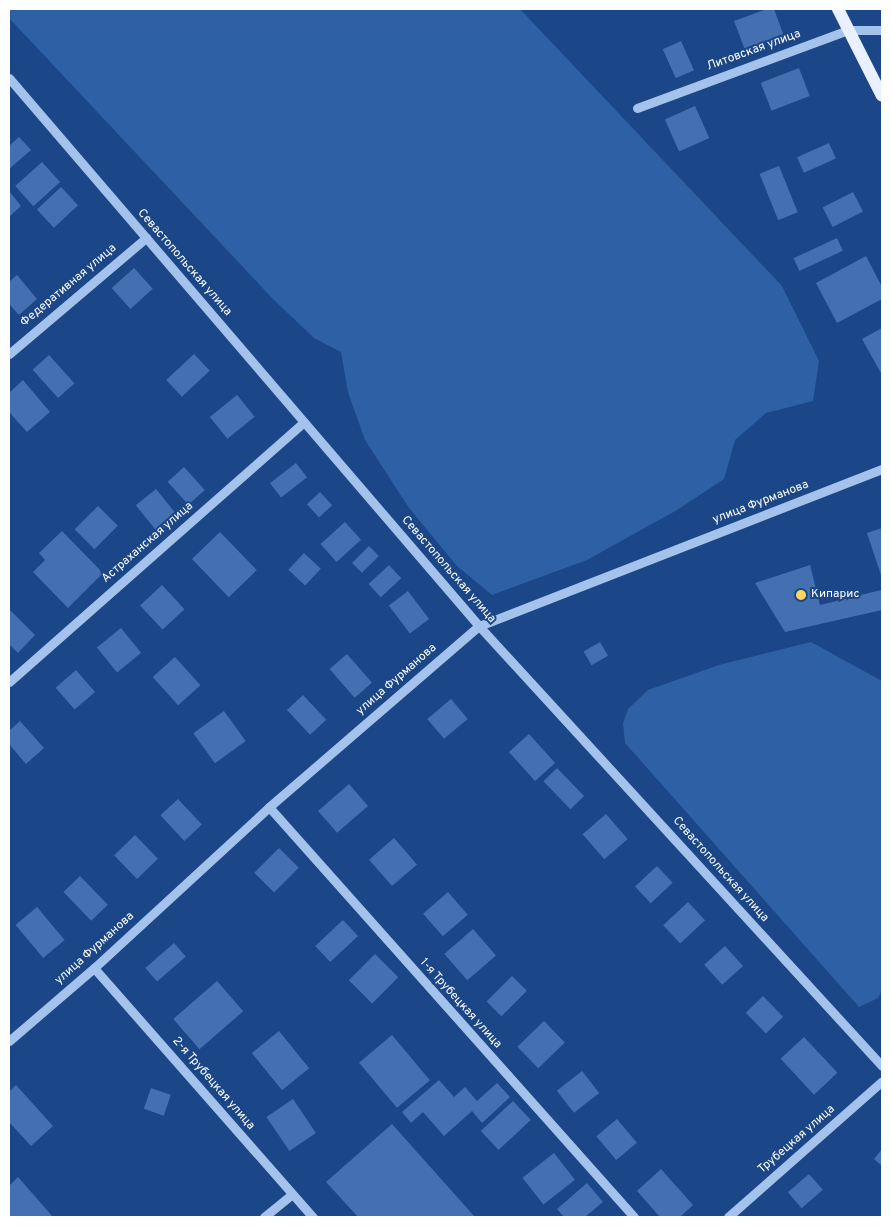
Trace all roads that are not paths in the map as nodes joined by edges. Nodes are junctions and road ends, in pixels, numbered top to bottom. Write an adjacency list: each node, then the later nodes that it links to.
1 (838, 9): 2 (main road)
2 (848, 30): 3 (street, Литовская улица); 5 (main road); 6 (street, Литовская улица)
3 (882, 30)
4 (9, 78): 7 (street, Севастопольская улица)
5 (882, 96)
6 (637, 108)
7 (146, 238): 8 (street, Федеративная улица); 9 (street, Севастопольская улица)
8 (9, 354)
9 (304, 422): 11 (street, Севастопольская улица); 12 (street, Астраханская улица)
10 (882, 469): 11 (street, улица Фурманова)
11 (479, 626): 13 (street, улица Фурманова); 16 (street, Севастопольская улица)
12 (9, 682)
13 (269, 807): 14 (street, улица Фурманова); 21 (street, 1-я Трубецкая улица)
14 (94, 968): 15 (street, улица Фурманова); 18 (street, 2-я Трубецкая улица)
15 (9, 1041)
16 (882, 1066)
17 (882, 1081): 22 (street, Трубецкая улица)
18 (292, 1194): 19 (street); 20 (street, 2-я Трубецкая улица)
19 (264, 1217)
20 (312, 1217)
21 (634, 1217)
22 (728, 1217)

